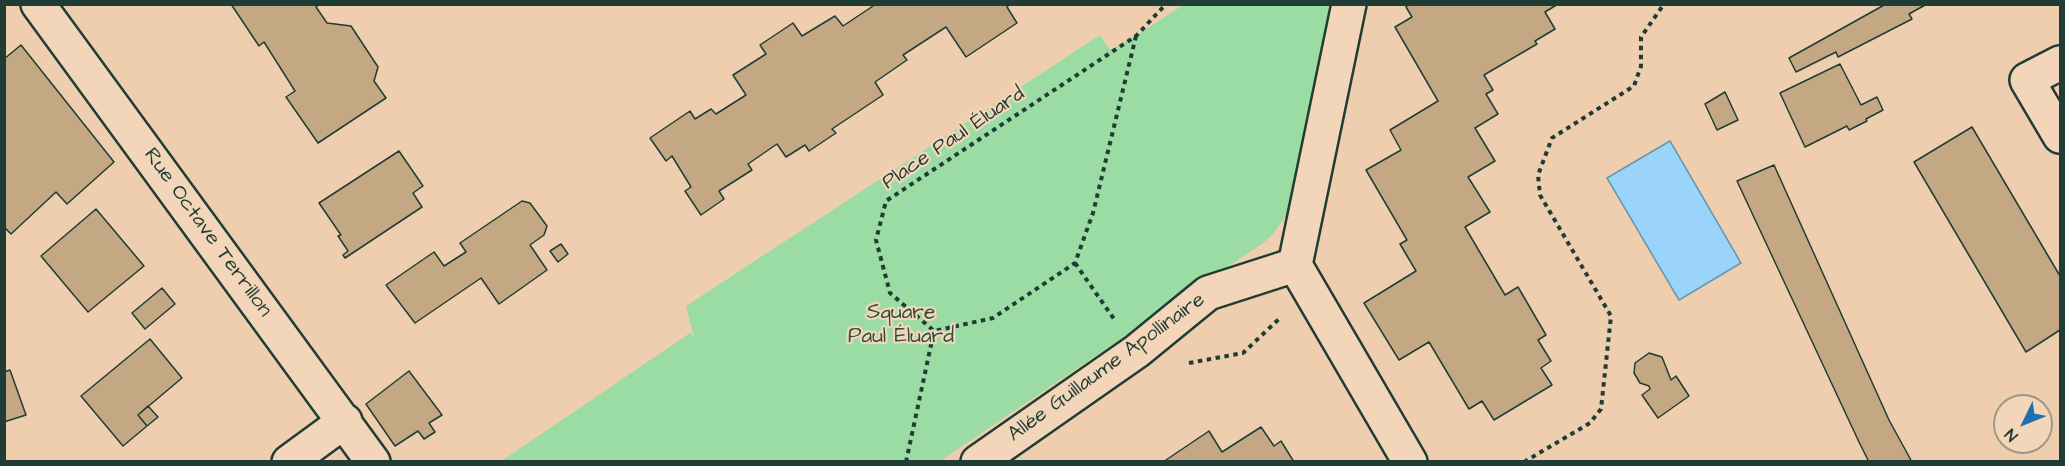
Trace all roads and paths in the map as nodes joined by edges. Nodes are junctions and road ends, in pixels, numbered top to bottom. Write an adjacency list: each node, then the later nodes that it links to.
1 (39, 4): 14 (street, Rue Octave Terrillon)
2 (1166, 4): 5 (path, Place Paul Éluard)
3 (1349, 4): 9 (street)
4 (1664, 4): 20 (path)
5 (1136, 36): 8 (path, Place Paul Éluard); 11 (path, Place Paul Éluard)
6 (2061, 63): 7 (street)
7 (2061, 136)
8 (1075, 263): 11 (path); 12 (path)
9 (1295, 266): 10 (street); 12 (street, Allée Guillaume Apollinaire)
10 (1312, 295): 13 (path); 19 (street)
11 (934, 331): 17 (path)
12 (1137, 351): 18 (street, Allée Guillaume Apollinaire)
13 (1186, 363)
14 (345, 421): 15 (street); 16 (street, Rue Octave Terrillon)
15 (289, 462)
16 (373, 462)
17 (906, 462)
18 (978, 462)
19 (1410, 462)
20 (1524, 462)

